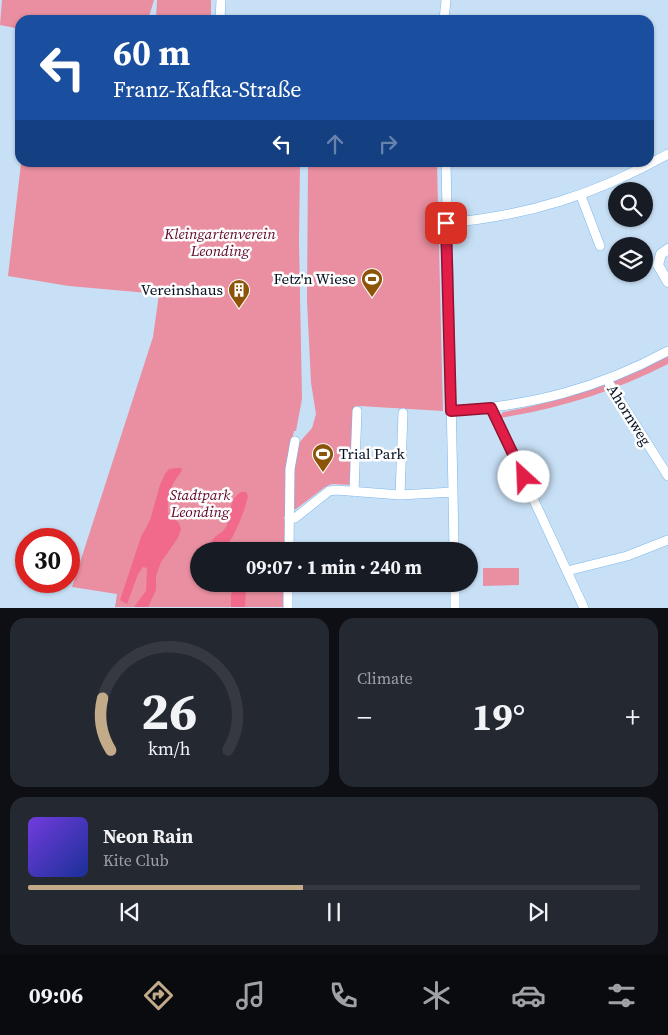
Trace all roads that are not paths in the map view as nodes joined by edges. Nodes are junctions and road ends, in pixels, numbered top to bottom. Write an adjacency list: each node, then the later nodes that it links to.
1 (221, 0): 3 (street)
2 (446, 0): 4 (street)
3 (220, 15)
4 (444, 15)
5 (668, 154): 6 (street)
6 (654, 162)
7 (446, 167): 10 (street)
8 (645, 167): 9 (street)
9 (581, 196): 10 (street); 11 (street)
10 (446, 223): 18 (street)
11 (600, 246)
12 (668, 249): 13 (street)
13 (668, 282)
14 (668, 351): 15 (street)
15 (607, 380): 16 (street); 21 (street, Ahornweg)
16 (491, 408): 18 (street); 29 (street)
17 (357, 411): 22 (street)
18 (451, 411): 23 (street)
19 (403, 413): 24 (street)
20 (296, 441): 25 (street)
21 (668, 476)
22 (354, 492): 24 (street); 25 (street)
23 (453, 492): 24 (street); 28 (street)
24 (400, 495)
25 (289, 518): 27 (street)
26 (668, 540): 29 (street)
27 (289, 542)
28 (454, 542)
29 (567, 571): 34 (street)
30 (288, 592): 32 (street)
31 (455, 592): 33 (street)
32 (288, 608)
33 (455, 608)
34 (584, 608)

